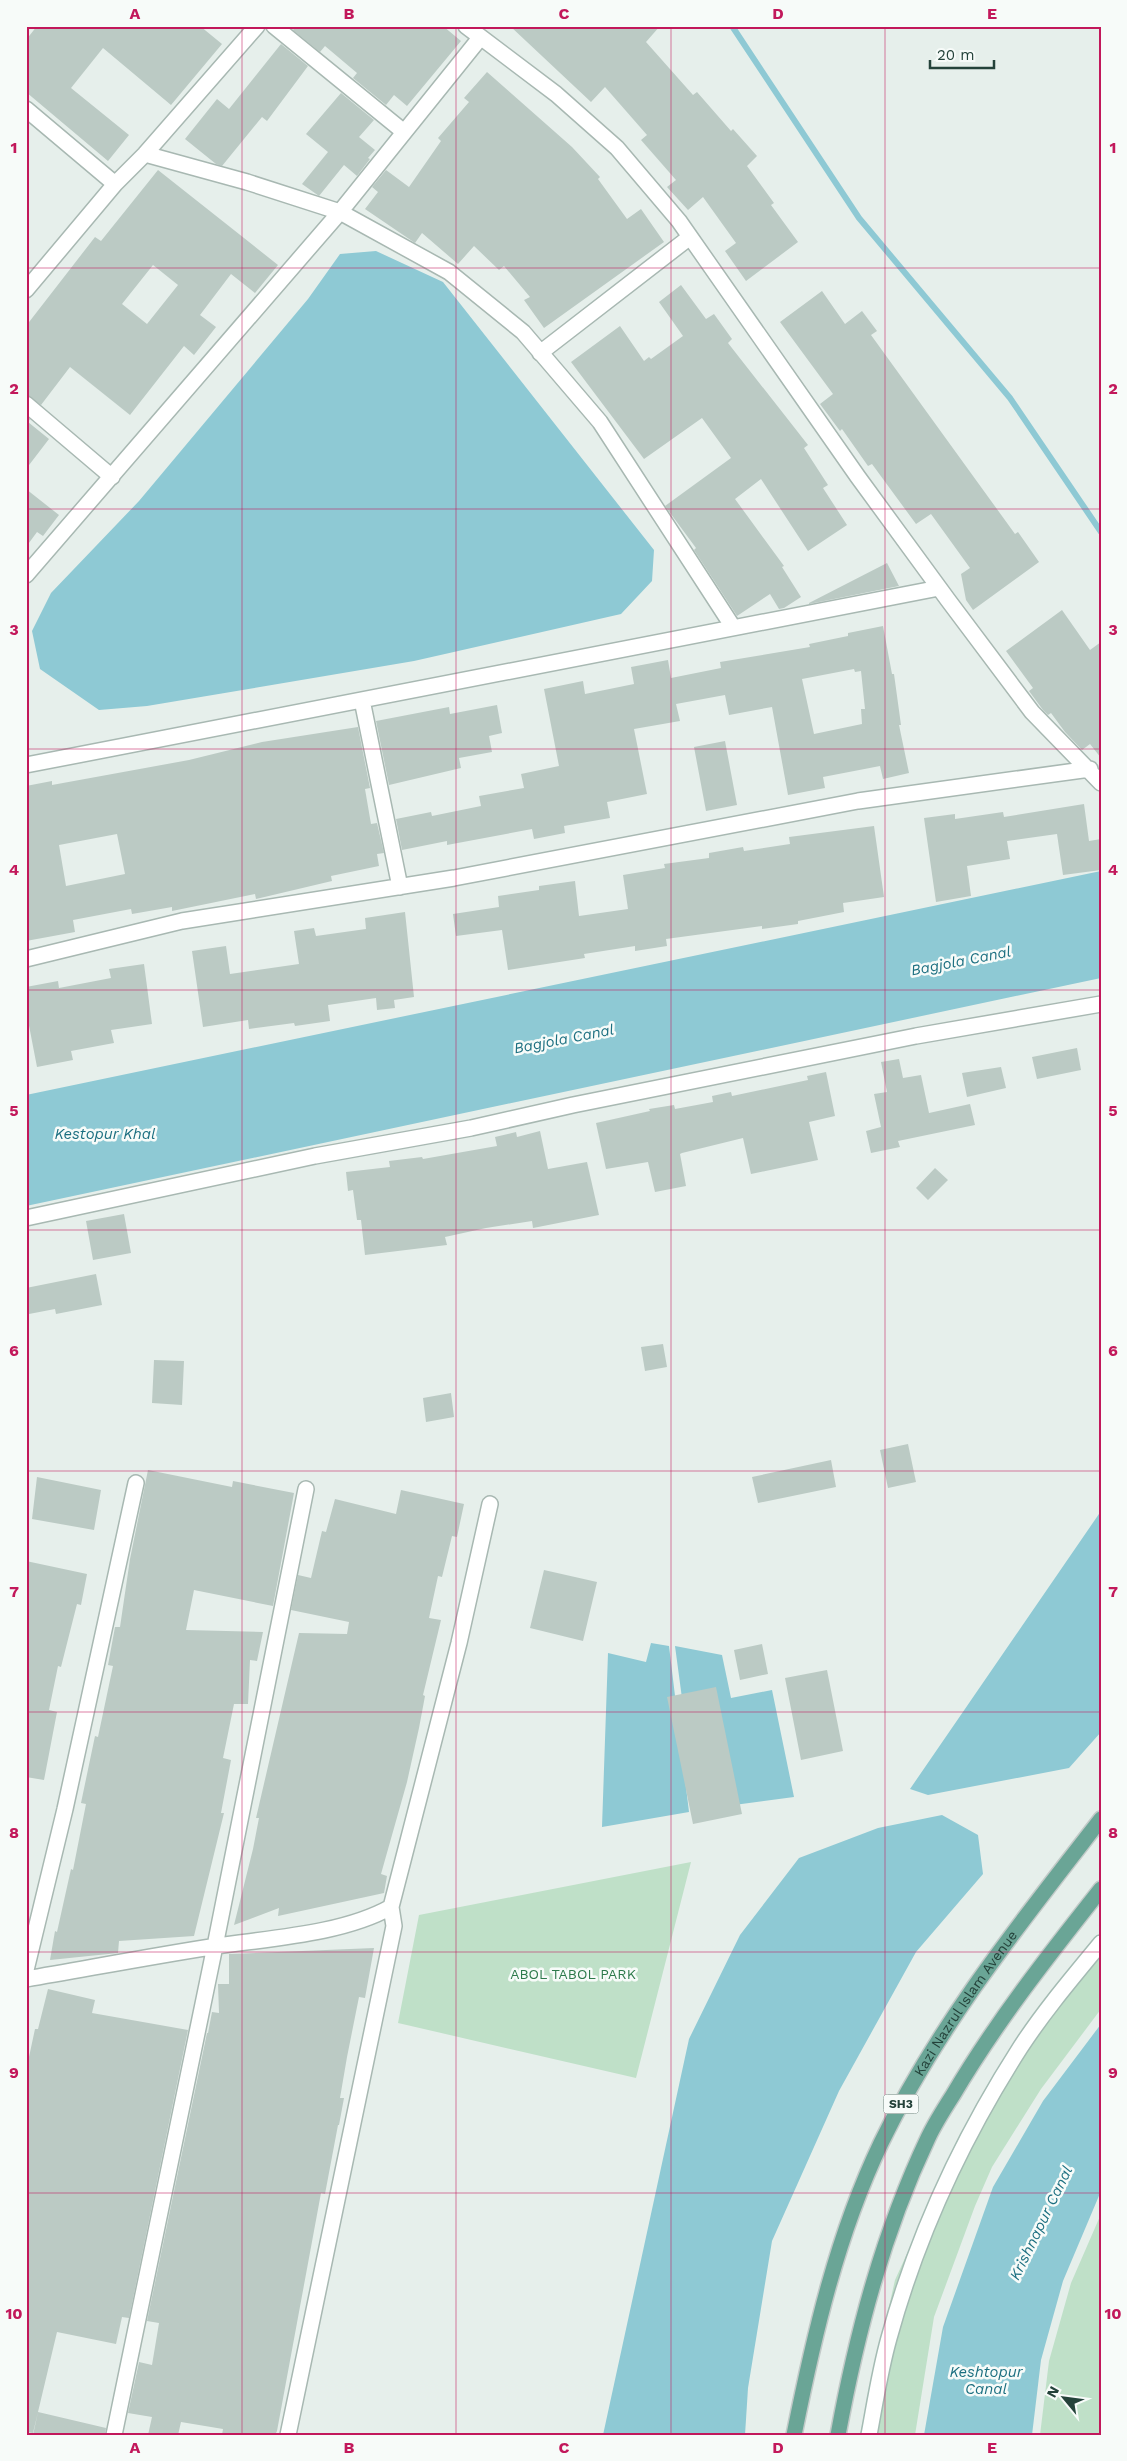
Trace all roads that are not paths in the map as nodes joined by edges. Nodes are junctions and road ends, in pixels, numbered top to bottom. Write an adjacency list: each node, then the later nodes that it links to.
1 (257, 26): 7 (street)
2 (274, 26): 6 (street)
3 (466, 26): 4 (street)
4 (480, 38): 6 (street); 10 (street)
5 (26, 109): 8 (street)
6 (404, 132): 9 (street)
7 (145, 154): 8 (street); 9 (street)
8 (115, 184): 11 (street)
9 (340, 212): 12 (street); 14 (street)
10 (690, 237): 12 (street); 16 (street)
11 (26, 290)
12 (540, 352): 17 (street)
13 (26, 404): 14 (street)
14 (112, 477): 15 (street)
15 (26, 575)
16 (939, 588): 17 (street); 20 (street)
17 (733, 627): 18 (street)
18 (362, 700): 19 (street); 22 (street)
19 (26, 765)
20 (1090, 770): 21 (street); 22 (street)
21 (1101, 783)
22 (400, 886): 23 (street)
23 (26, 959)
24 (1101, 1004): 25 (street)
25 (26, 1218)
26 (136, 1483): 34 (street)
27 (306, 1489): 33 (street)
28 (490, 1504): 31 (street)
29 (1101, 1819): 38 (main road, Kazi Nazrul Islam Avenue / SH3)
30 (1101, 1889): 39 (main road, SH3)
31 (391, 1907): 33 (street); 37 (street)
32 (1101, 1943): 40 (street)
33 (216, 1946): 35 (street); 36 (street)
34 (26, 1970)
35 (26, 1979)
36 (114, 2435)
37 (288, 2435)
38 (794, 2435)
39 (838, 2435)
40 (868, 2435)

